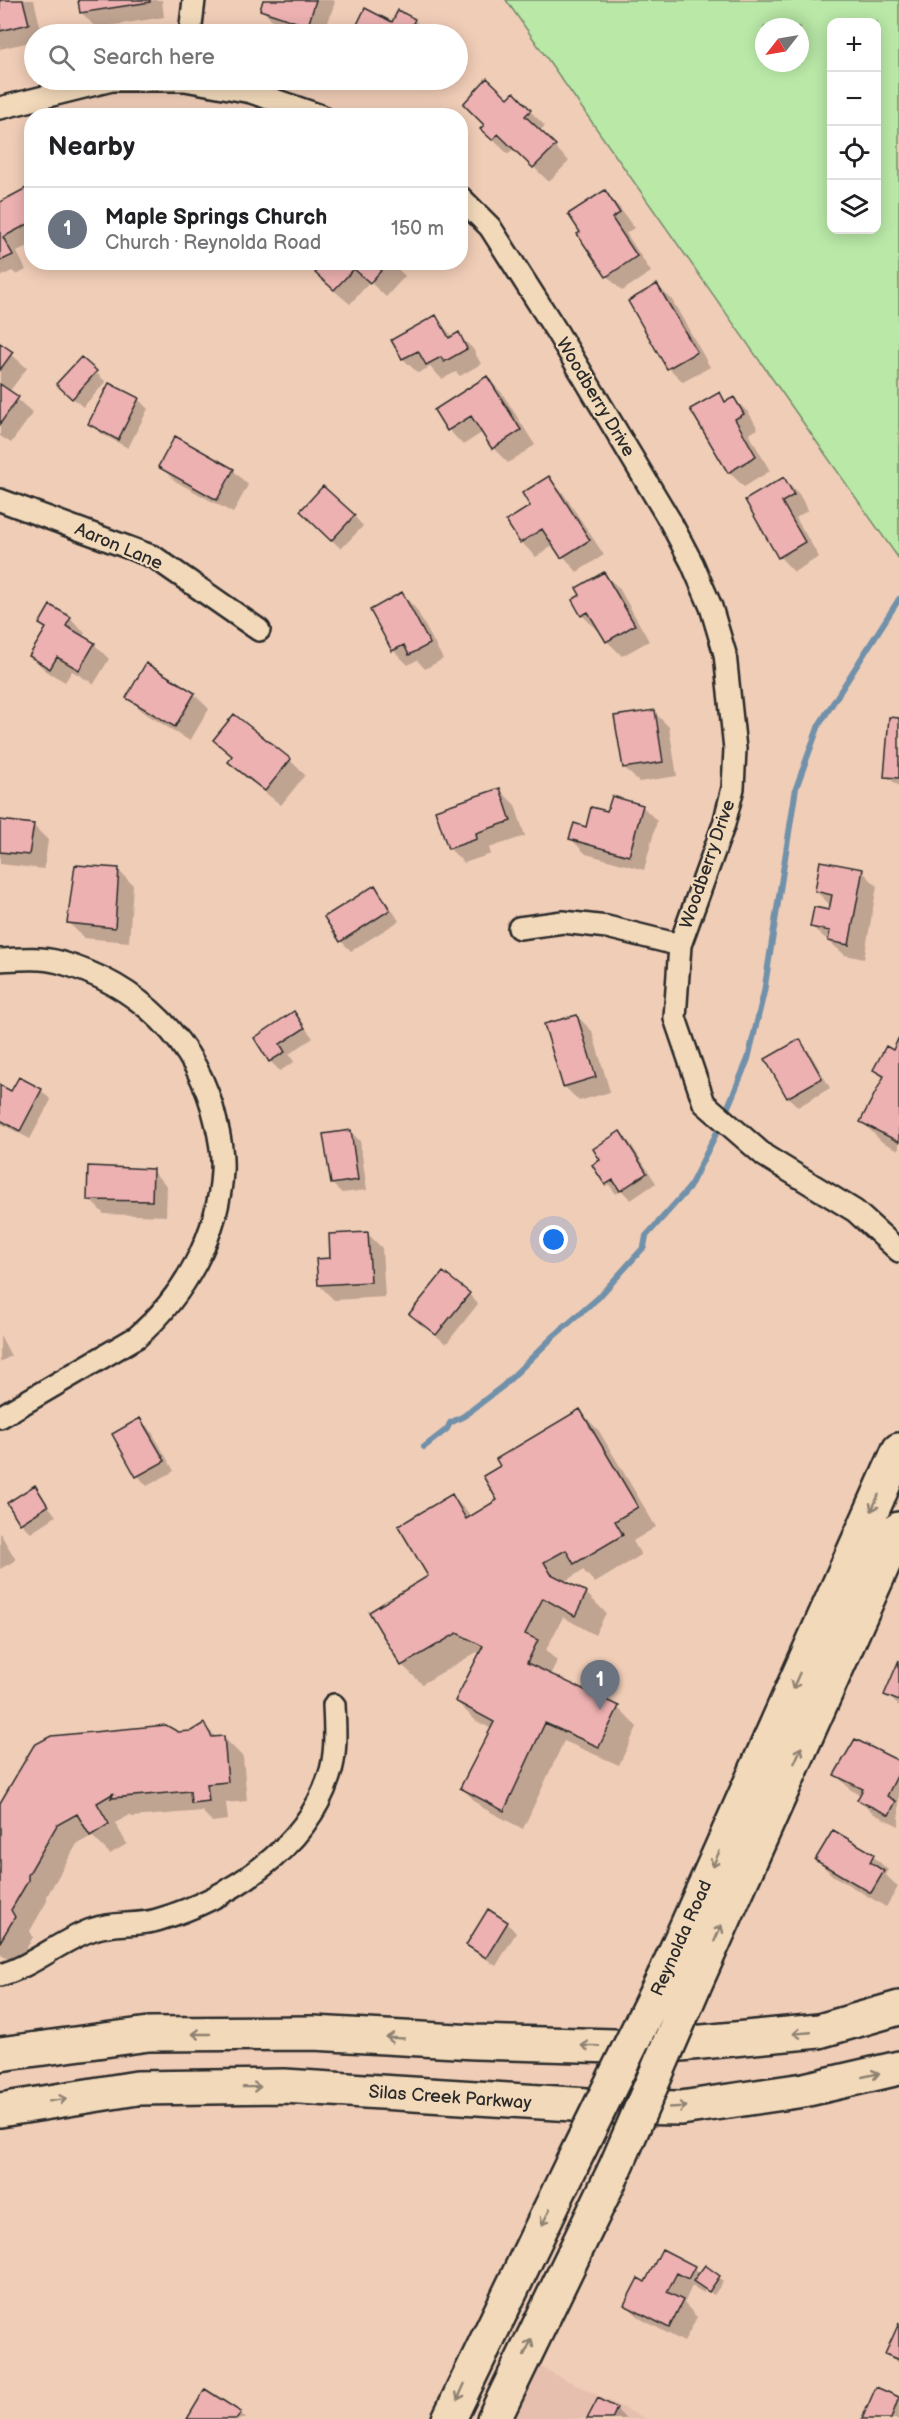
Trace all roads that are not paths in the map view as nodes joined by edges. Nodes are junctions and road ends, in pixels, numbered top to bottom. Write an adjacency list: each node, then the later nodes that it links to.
1 (194, 0): 2 (street)
2 (191, 24)
3 (72, 90): 5 (street)
4 (240, 90): 6 (street)
5 (0, 108)
6 (298, 108)
7 (468, 205): 11 (street, Woodberry Drive)
8 (0, 500): 9 (street, Aaron Lane)
9 (259, 630)
10 (519, 928): 11 (street)
11 (680, 945): 13 (street, Woodberry Drive)
12 (0, 960): 14 (street)
13 (899, 1251)
14 (0, 1417)
15 (899, 1450): 19 (main road, Reynolda Road, one-way to 19)
16 (899, 1529): 19 (main road, Reynolda Road, one-way to 16)
17 (334, 1705): 18 (street)
18 (0, 1975)
19 (679, 1981): 24 (main road, Reynolda Road, one-way to 24, bridge); 25 (main road, Reynolda Road, one-way to 19, bridge)
20 (899, 2008): 21 (main road, one-way to 21)
21 (0, 2054)
22 (899, 2068): 23 (main road, Silas Creek Parkway, one-way to 22)
23 (0, 2109)
24 (449, 2419)
25 (494, 2419)

